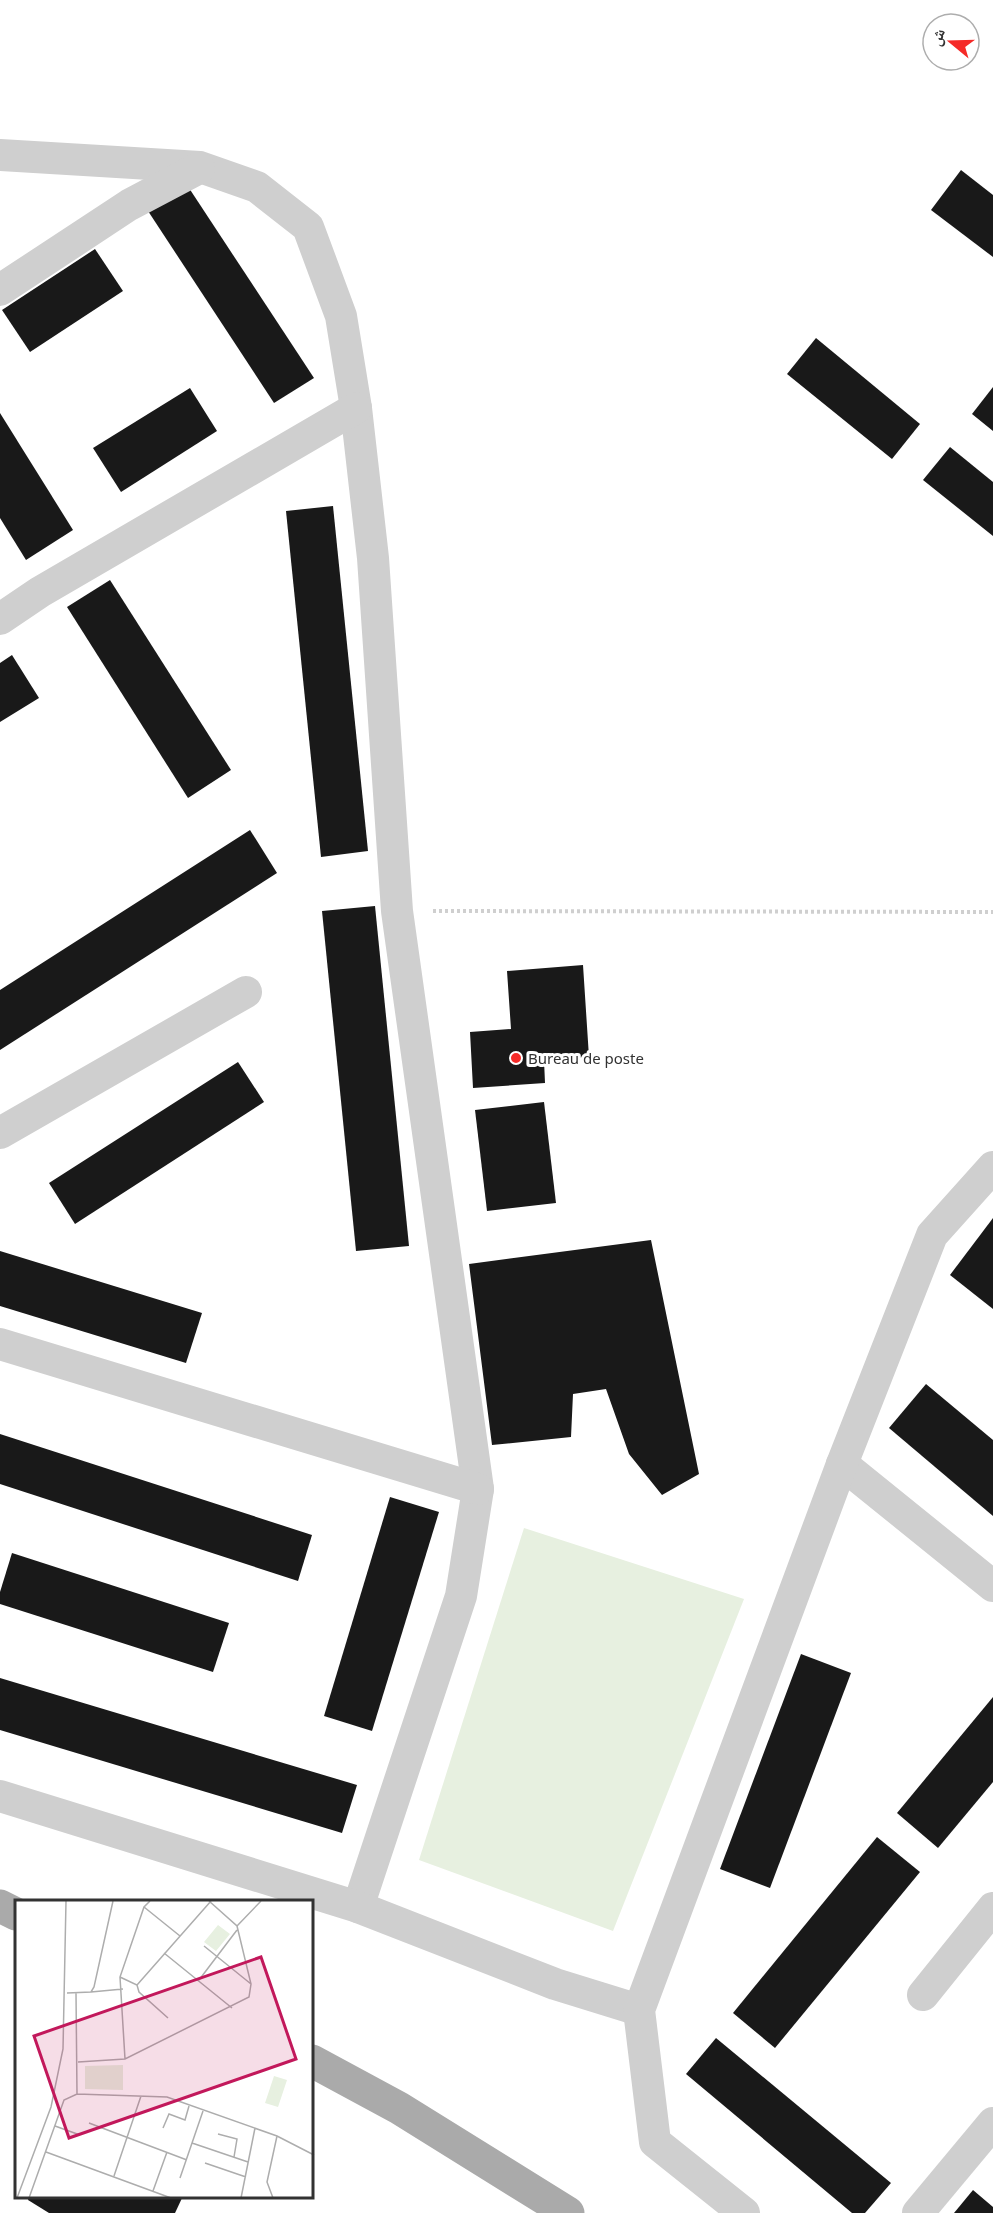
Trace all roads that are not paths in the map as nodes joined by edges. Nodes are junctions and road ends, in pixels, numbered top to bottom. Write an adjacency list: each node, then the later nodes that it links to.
1 (0, 155): 2 (street)
2 (200, 167): 3 (street); 4 (street)
3 (0, 290)
4 (356, 408): 5 (street); 11 (street)
5 (4, 608)
6 (246, 992): 7 (street)
7 (0, 1132)
8 (993, 1167): 10 (street)
9 (0, 1344): 11 (street)
10 (842, 1464): 12 (street); 19 (street)
11 (478, 1489): 15 (street)
12 (993, 1586)
13 (0, 1796): 15 (street)
14 (0, 1906): 17 (main road)
15 (358, 1907): 19 (street)
16 (993, 1908): 18 (street)
17 (15, 1914)
18 (923, 1995)
19 (639, 2010): 23 (street)
20 (314, 2062): 22 (main road)
21 (993, 2123): 24 (street)
22 (568, 2213)
23 (744, 2213)
24 (918, 2213)

